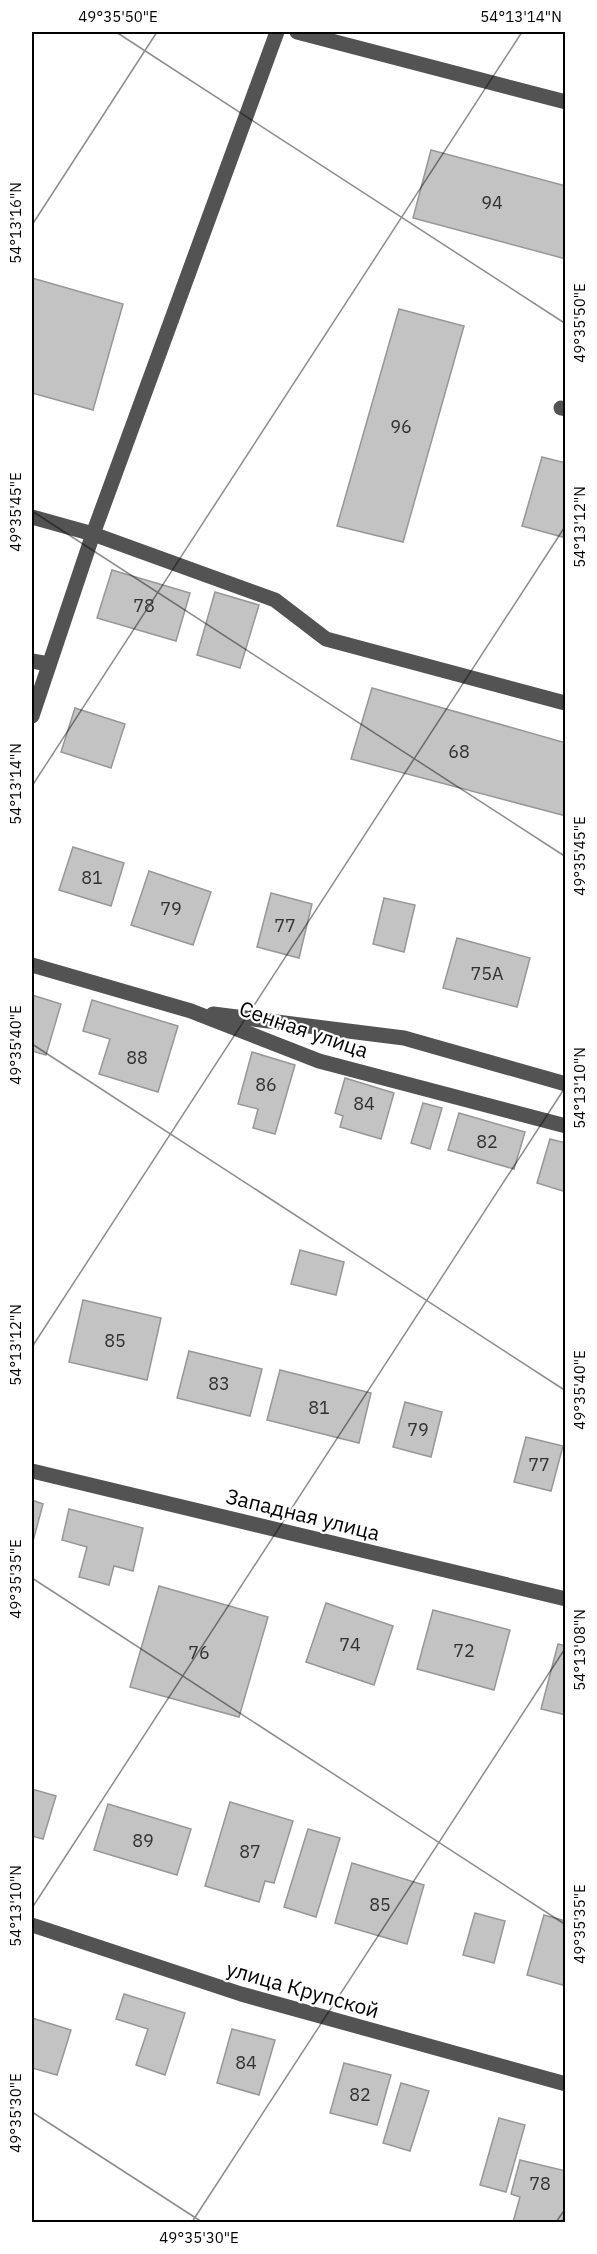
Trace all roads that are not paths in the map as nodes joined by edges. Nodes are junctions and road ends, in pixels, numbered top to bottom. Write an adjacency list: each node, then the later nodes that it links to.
1 (277, 32): 5 (street)
2 (297, 32): 3 (street)
3 (566, 102)
4 (32, 518): 5 (street)
5 (93, 534): 7 (street); 8 (street)
6 (32, 661): 7 (street)
7 (49, 664): 9 (street)
8 (565, 704)
9 (32, 716)
10 (32, 965): 11 (street, Сенная улица)
11 (191, 1011): 12 (street); 13 (street, Сенная улица)
12 (566, 1084)
13 (566, 1126)
14 (32, 1471): 15 (street, Западная улица)
15 (566, 1599)
16 (32, 1925): 17 (street, улица Крупской)
17 (566, 2084)

